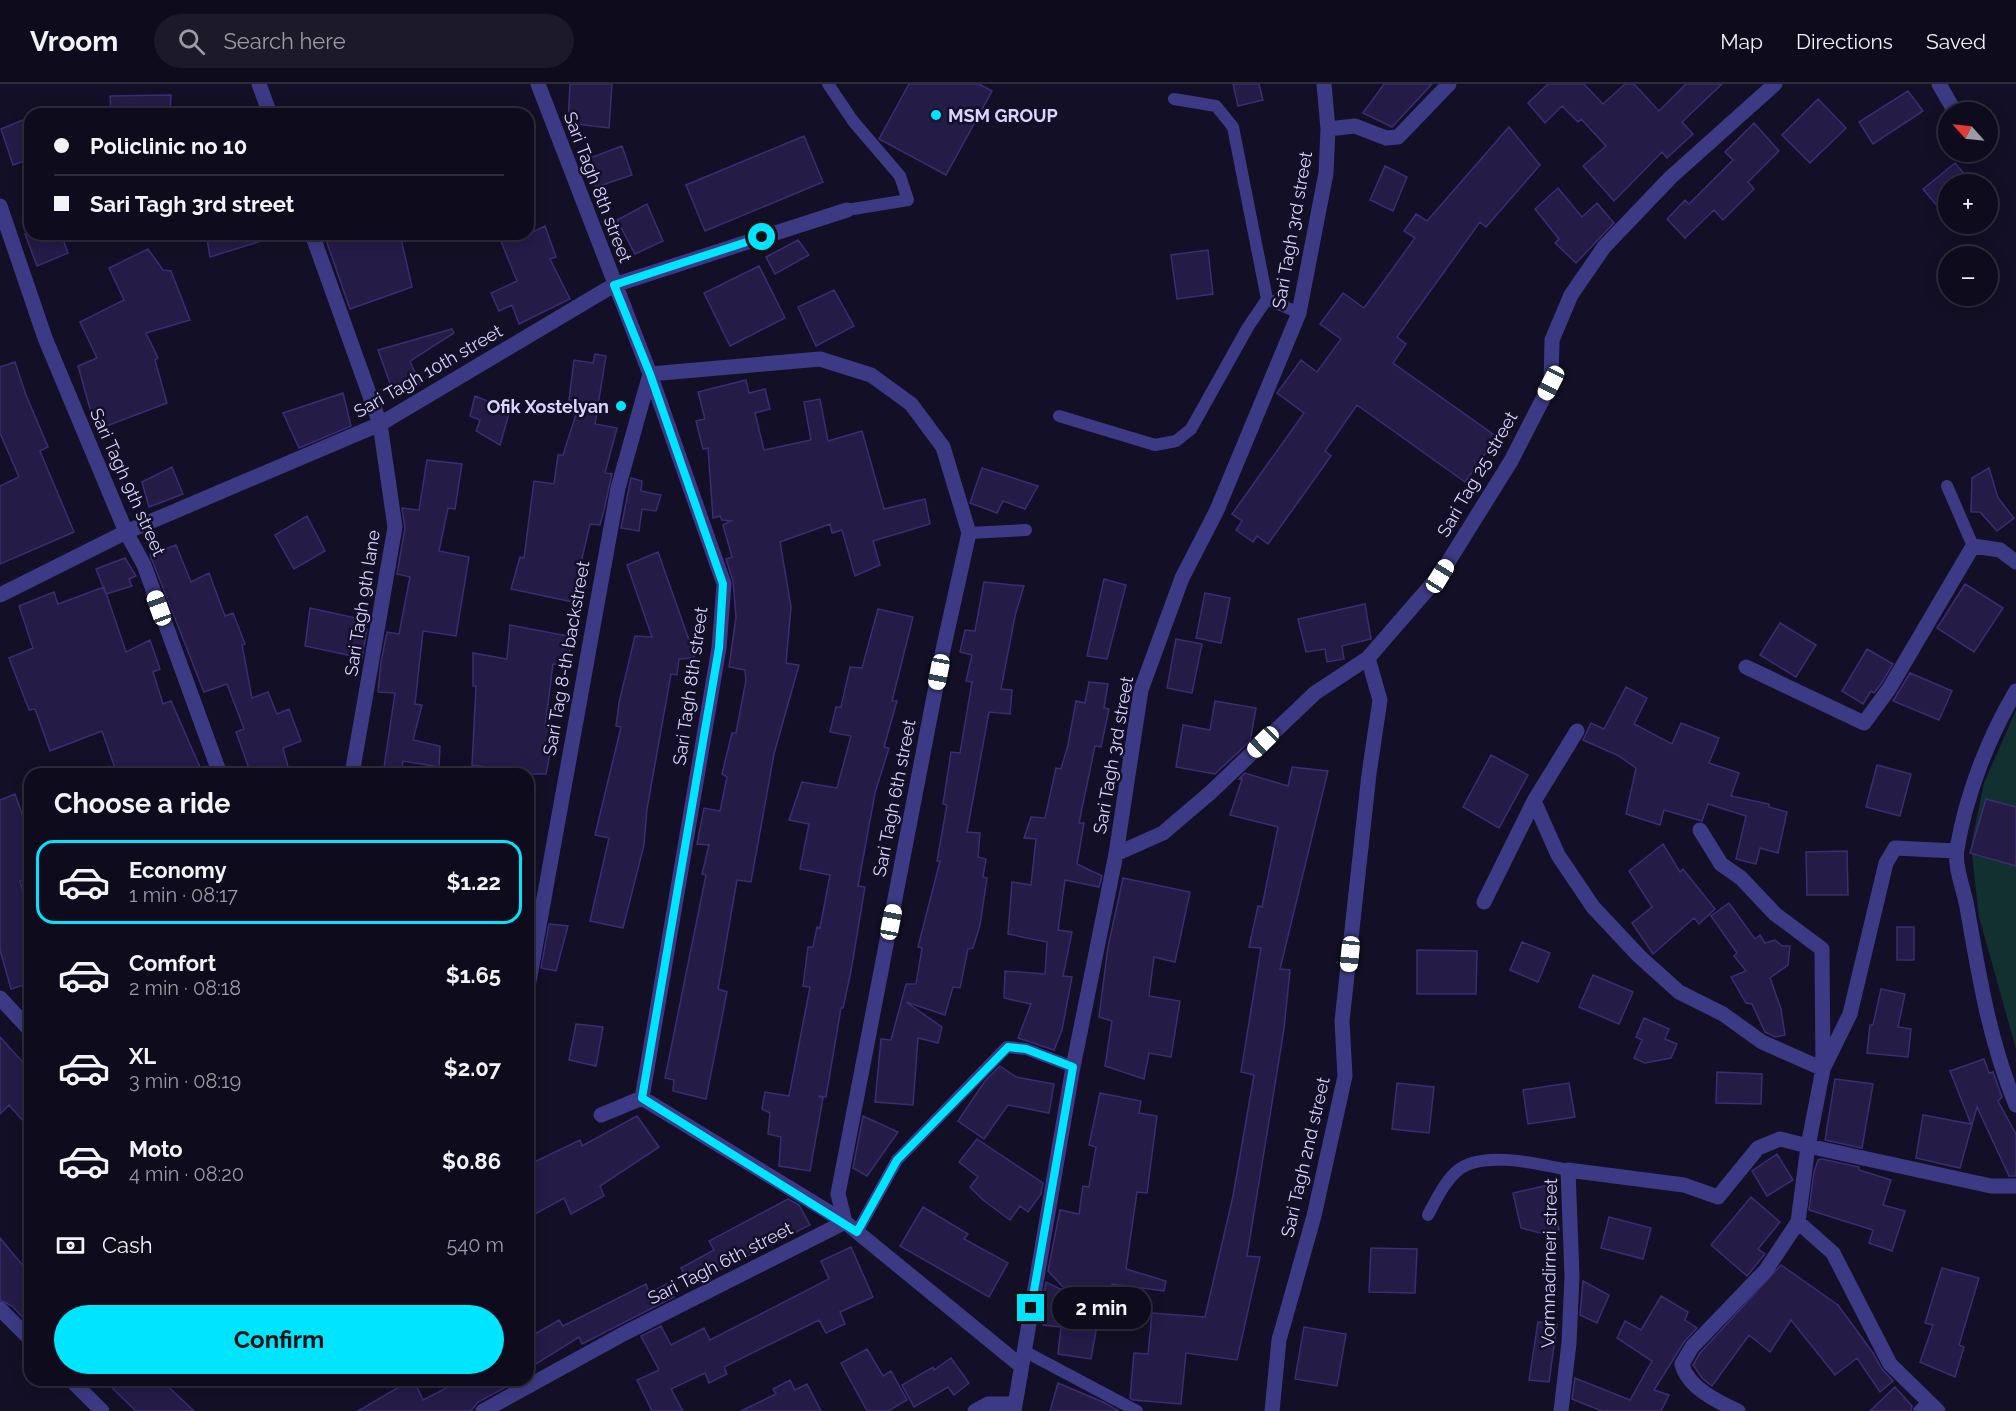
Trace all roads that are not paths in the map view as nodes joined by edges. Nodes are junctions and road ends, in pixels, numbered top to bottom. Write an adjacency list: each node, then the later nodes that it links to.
1 (259, 84): 10 (street)
2 (538, 84): 15 (street, Sari Tagh 8th street)
3 (828, 84): 13 (lane)
4 (1324, 84): 11 (street, Sari Tagh 3rd street)
5 (1449, 84): 11 (street)
6 (1775, 84): 28 (street, Sari Tag 25 street)
7 (1939, 84): 9 (street)
8 (1174, 99): 16 (lane)
9 (1949, 102)
10 (268, 108)
11 (1328, 129): 17 (street, Sari Tagh 3rd street)
12 (0, 206): 23 (street, Sari Tagh 9th street)
13 (847, 210): 15 (street, Sari Tagh 10th street)
14 (314, 240): 20 (street, Sari Tagh 9th lane)
15 (614, 285): 18 (street, Sari Tagh 8th street); 20 (street, Sari Tagh 10th street)
16 (1267, 299): 17 (lane); 19 (lane)
17 (1299, 313): 37 (street, Sari Tagh 3rd street)
18 (650, 374): 24 (street, Sari Tagh 6th street); 39 (street, Sari Tag 8-th backstreet); 44 (street, Sari Tagh 8th street)
19 (1059, 416)
20 (380, 424): 23 (street, Sari Tagh 10th street); 33 (street, Sari Tagh 9th lane)
21 (1947, 486): 25 (lane)
22 (1026, 530): 24 (lane)
23 (126, 532): 27 (street, Sari Tagh 10th street); 32 (street, Sari Tagh 9th street)
24 (969, 533): 51 (street, Sari Tagh 6th street)
25 (1973, 546): 26 (street); 29 (street)
26 (2016, 562)
27 (0, 595)
28 (1368, 658): 37 (street, Sari Tag 25 street); 66 (street, Sari Tagh 2nd street)
29 (1746, 667)
30 (2016, 692): 36 (street)
31 (1577, 731): 34 (street)
32 (218, 768)
33 (353, 768)
34 (1534, 801): 38 (street); 43 (street)
35 (1700, 830): 43 (street)
36 (1956, 851): 43 (street); 45 (street)
37 (1116, 854): 42 (street, Sari Tagh 3rd street)
38 (1484, 902)
39 (534, 954)
40 (0, 998): 41 (street)
41 (24, 1024)
42 (1073, 1067): 53 (lane); 56 (street, Sari Tagh 3rd street)
43 (1823, 1069): 47 (street)
44 (642, 1098): 46 (street); 51 (street)
45 (2016, 1105)
46 (601, 1115)
47 (1808, 1146): 48 (street, Vormnadirneri street); 49 (street); 52 (street)
48 (1568, 1170): 50 (lane); 67 (street, Vormnadirneri street)
49 (2016, 1186)
50 (1428, 1215)
51 (845, 1222): 53 (street); 57 (street, Sari Tagh 6th street)
52 (1798, 1222): 61 (street); 68 (street)
53 (857, 1232): 56 (street)
54 (0, 1309): 55 (street)
55 (24, 1333)
56 (1022, 1359): 60 (street, Sari Tagh 3rd street); 65 (lane)
57 (534, 1383)
58 (77, 1386): 62 (street)
59 (529, 1386): 63 (street, Sari Tagh 6th street)
60 (1014, 1408): 64 (street)
61 (1929, 1408)
62 (102, 1411)
63 (483, 1411)
64 (975, 1411)
65 (1137, 1411)
66 (1272, 1411)
67 (1560, 1411)
68 (1738, 1411)

